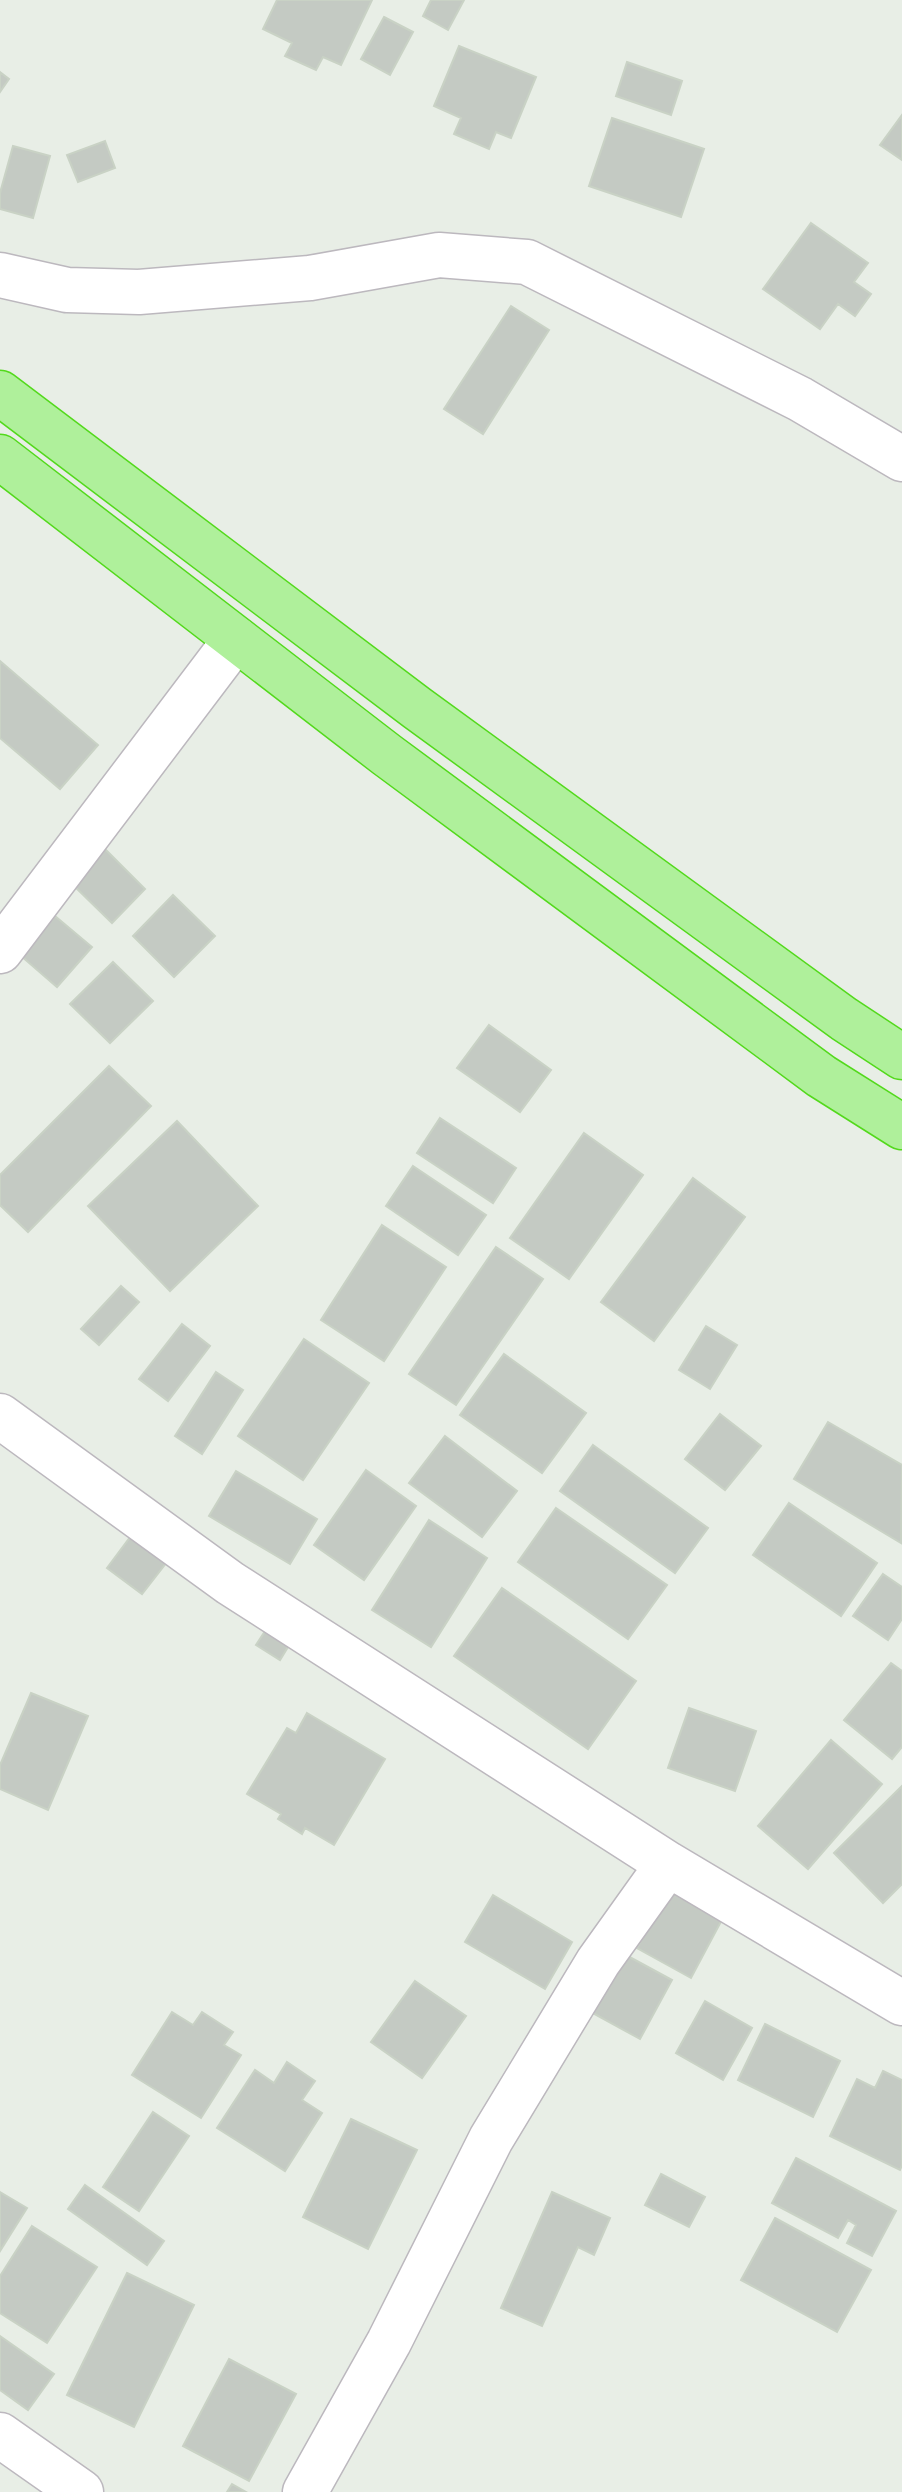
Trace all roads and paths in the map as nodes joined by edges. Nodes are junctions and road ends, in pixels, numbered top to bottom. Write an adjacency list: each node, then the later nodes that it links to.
1 (0, 275): 3 (street)
2 (0, 393): 7 (highway)
3 (896, 445)
4 (0, 457): 5 (highway)
5 (236, 639): 6 (street); 8 (highway)
6 (0, 951)
7 (902, 1057)
8 (902, 1127)
9 (0, 1416): 10 (street)
10 (668, 1864): 11 (street); 14 (street)
11 (902, 2003)
12 (0, 2435): 13 (street)
13 (81, 2492)
14 (305, 2492)

